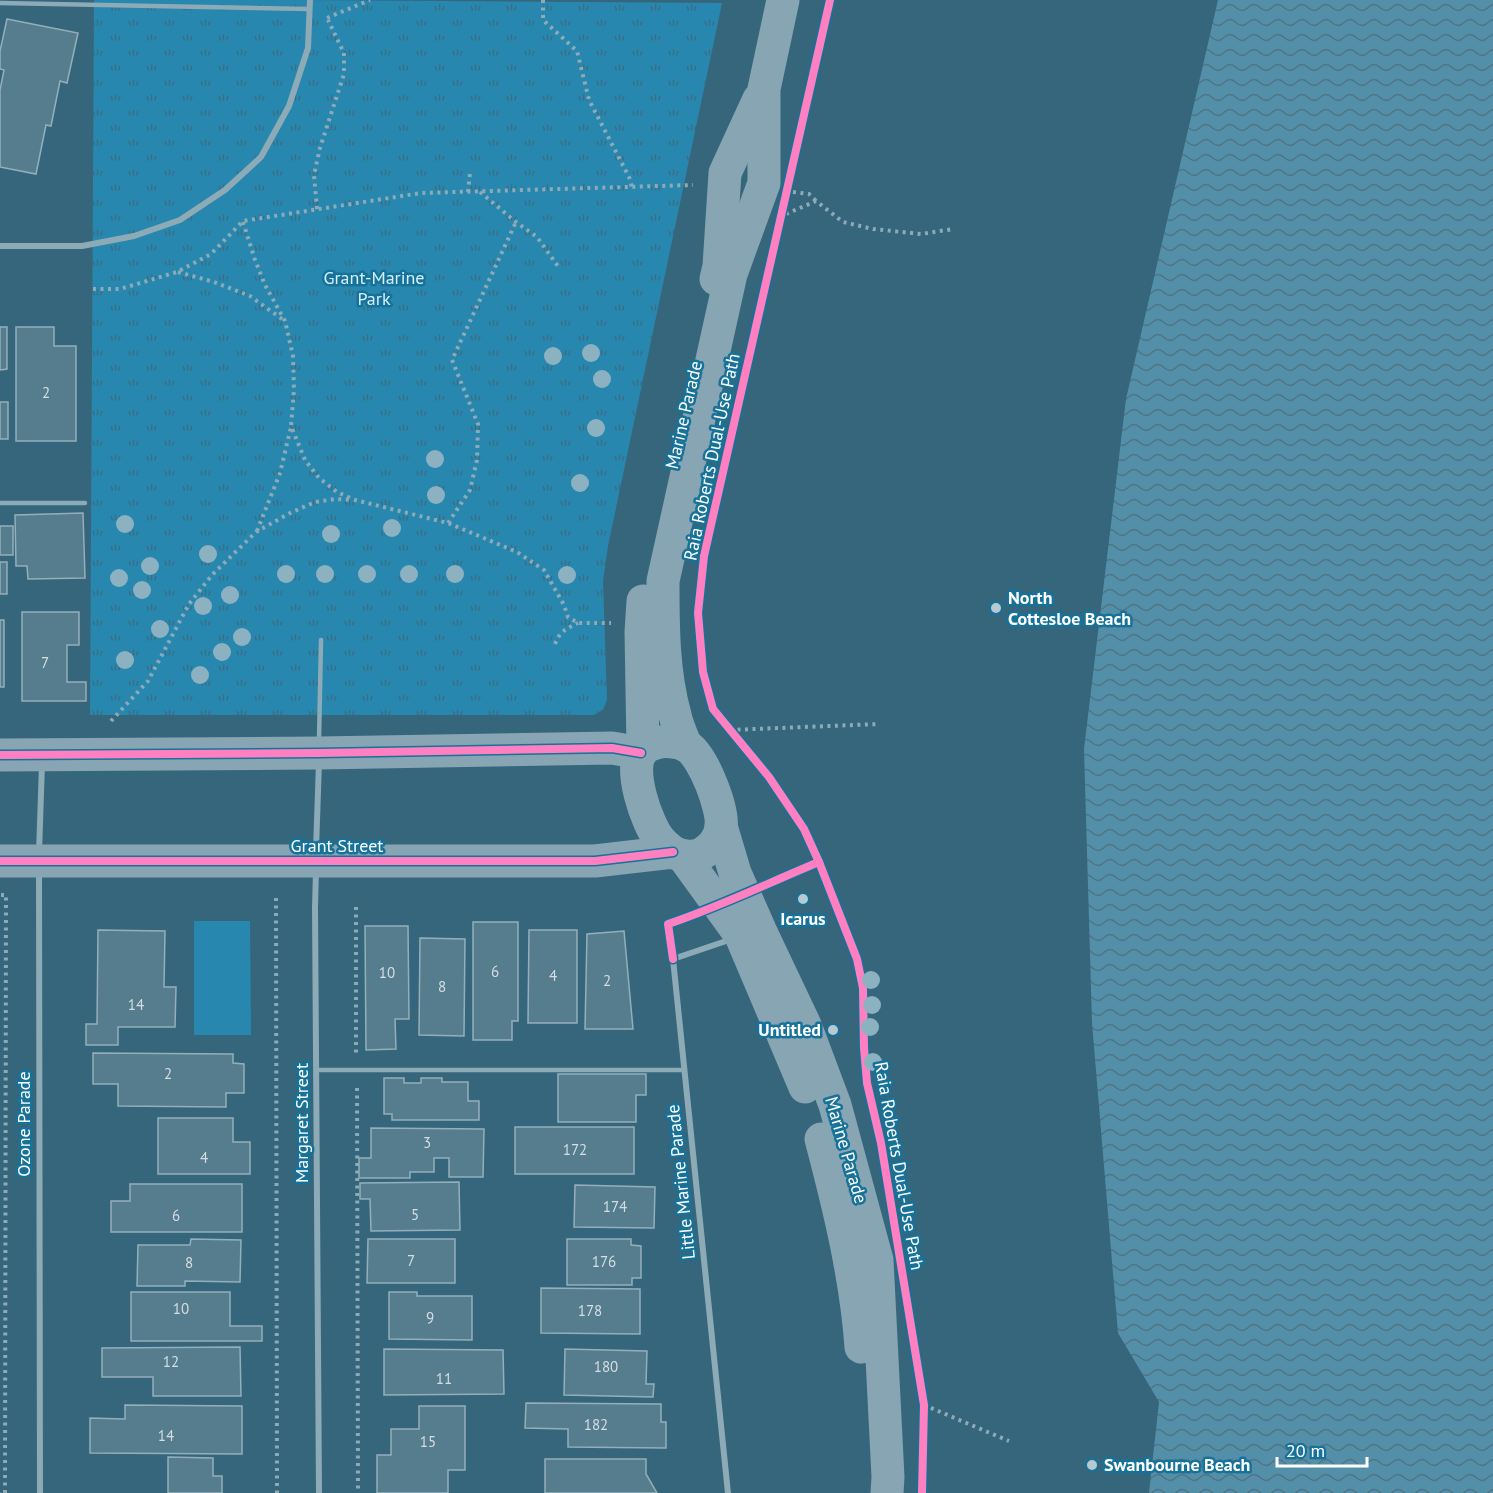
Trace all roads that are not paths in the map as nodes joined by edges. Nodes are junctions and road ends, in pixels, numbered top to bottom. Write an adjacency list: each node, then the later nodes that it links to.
1 (310, 0): 4 (street)
2 (783, 0): 5 (street, Marine Parade)
3 (0, 3): 4 (lane)
4 (310, 9): 6 (street)
5 (764, 89): 10 (street, Marine Parade); 11 (street, Marine Parade)
6 (0, 246)
7 (0, 503): 8 (lane)
8 (85, 503)
9 (321, 640): 12 (lane)
10 (686, 746): 11 (street); 15 (street)
11 (642, 751): 12 (street); 16 (street)
12 (319, 753): 14 (street); 18 (street, Margaret Street)
13 (0, 754): 14 (street)
14 (42, 754): 19 (street, Ozone Parade)
15 (721, 826): 16 (street); 20 (street, Marine Parade)
16 (678, 854): 18 (street, Grant Street); 20 (street, Marine Parade)
17 (0, 861): 19 (street, Grant Street)
18 (316, 861): 19 (street, Grant Street); 21 (street, Margaret Street)
19 (39, 862): 23 (street, Ozone Parade)
20 (750, 933): 22 (street, Little Marine Parade); 26 (street, Marine Parade); 27 (street, Marine Parade)
21 (316, 1070): 22 (lane); 24 (street, Margaret Street)
22 (684, 1070): 25 (street, Little Marine Parade)
23 (40, 1493)
24 (319, 1493)
25 (728, 1493)
26 (867, 1493)
27 (887, 1493)

